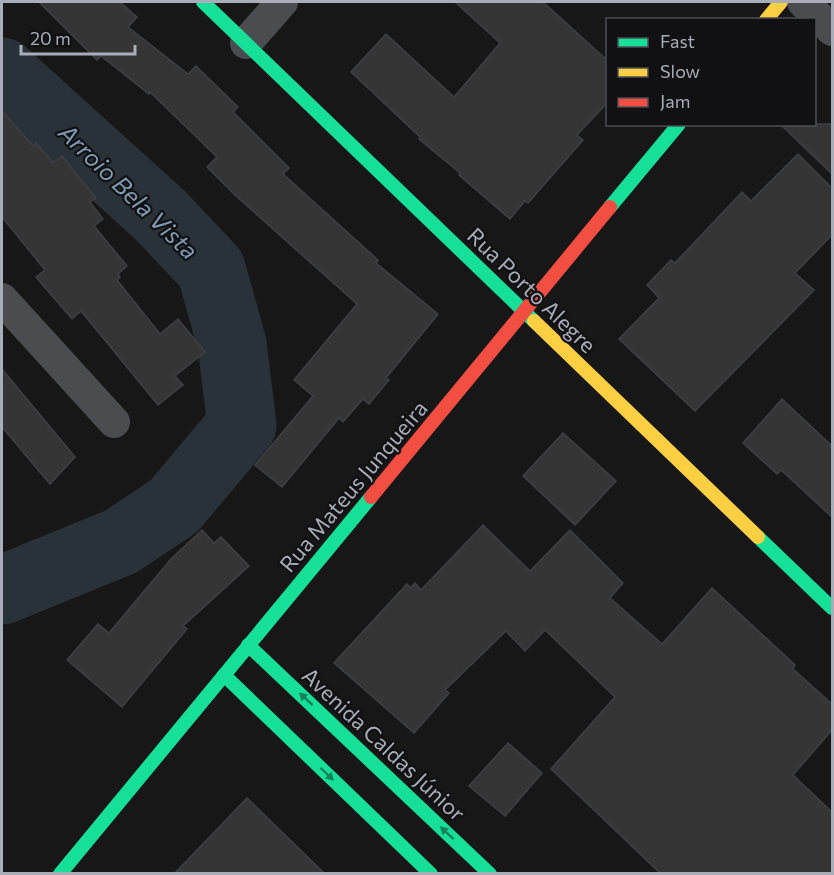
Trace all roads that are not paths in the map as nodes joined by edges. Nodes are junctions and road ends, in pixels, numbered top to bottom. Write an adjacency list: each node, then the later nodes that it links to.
1 (203, 2): 7 (main road, Rua Porto Alegre)
2 (282, 2): 7 (street)
3 (780, 2): 5 (main road)
4 (803, 2): 6 (street)
5 (768, 18)
6 (832, 30)
7 (246, 44): 10 (main road, Rua Porto Alegre)
8 (677, 126): 10 (main road, Rua Mateus Junqueira)
9 (2, 299): 11 (street)
10 (525, 311): 12 (main road, Rua Porto Alegre); 13 (main road, Rua Mateus Junqueira)
11 (114, 422)
12 (832, 608)
13 (248, 645): 14 (main road, Rua Mateus Junqueira); 17 (main road, Avenida Caldas Júnior, one-way to 13)
14 (224, 675): 15 (main road, Rua Mateus Junqueira); 16 (main road, one-way to 16)
15 (60, 873)
16 (431, 873)
17 (490, 873)

